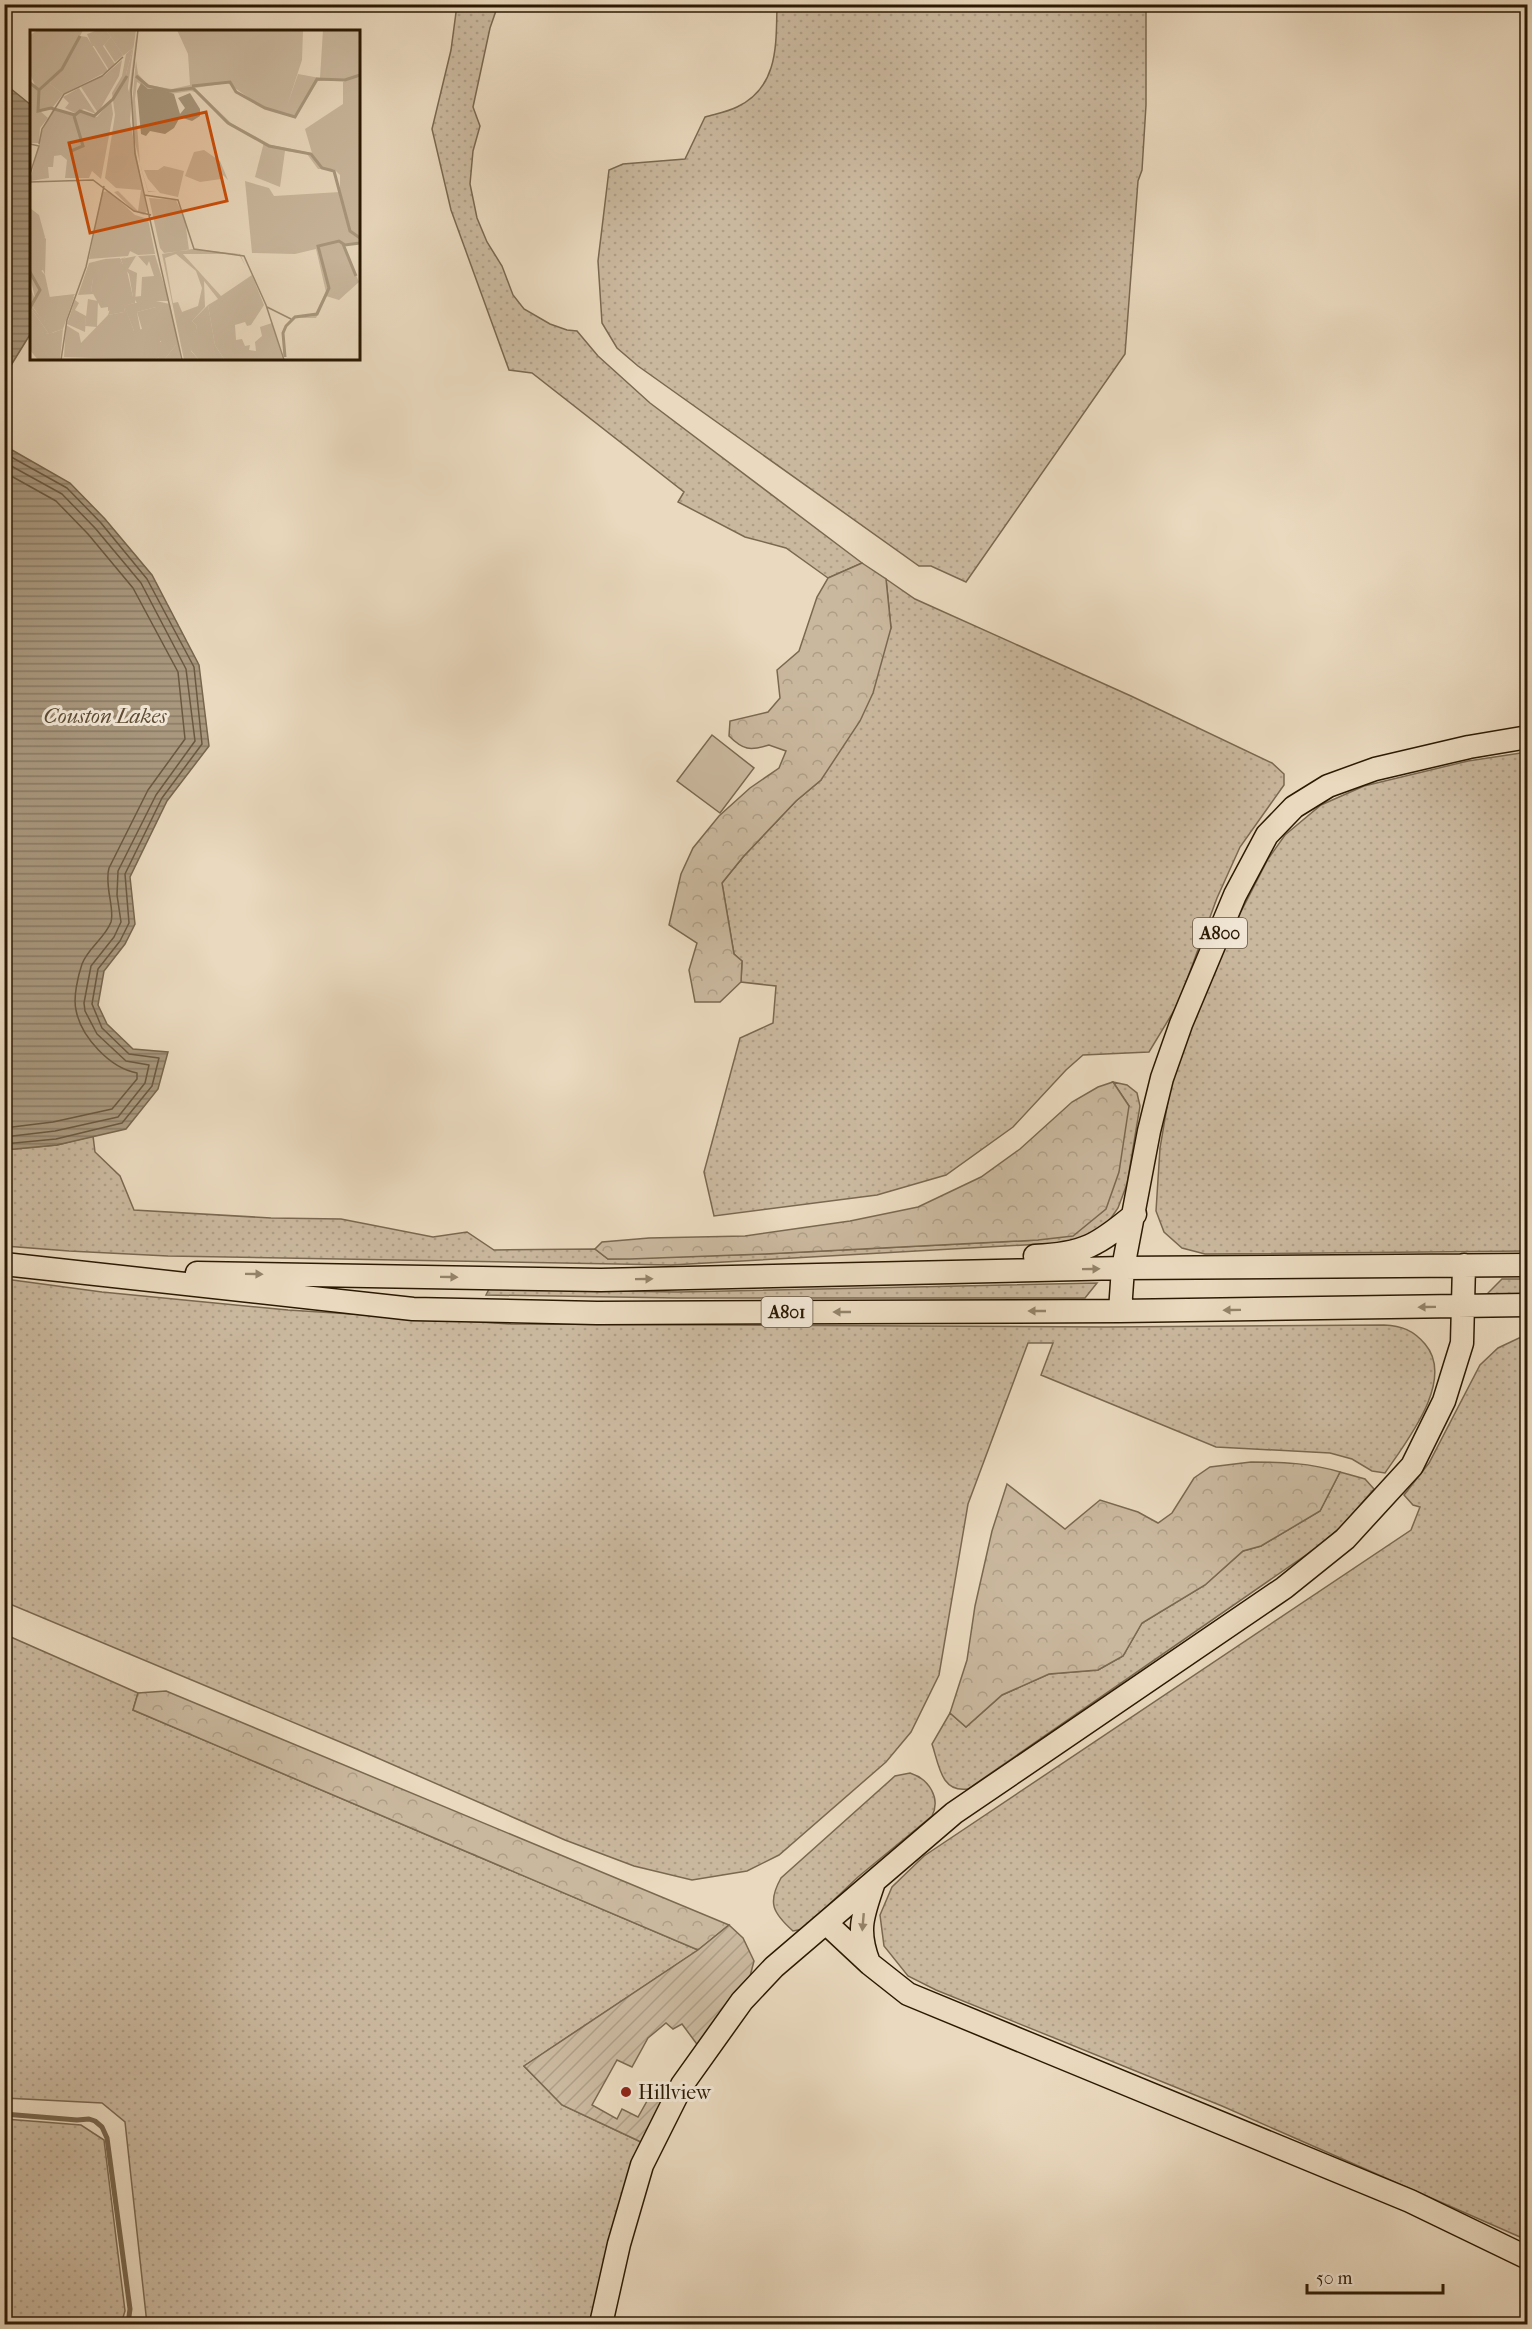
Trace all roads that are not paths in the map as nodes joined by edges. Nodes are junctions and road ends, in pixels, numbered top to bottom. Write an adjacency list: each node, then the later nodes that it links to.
1 (1527, 737): 2 (main road, A800)
2 (1135, 1214): 6 (main road, A800); 8 (main road)
3 (4, 1264): 7 (main road, A801)
4 (1464, 1265): 5 (main road, A801); 6 (main road, A801); 10 (main road)
5 (1527, 1265)
6 (1123, 1268): 8 (main road, A801, one-way to 6); 11 (main road, A800)
7 (49, 1270): 8 (main road, A801, one-way to 8); 11 (main road, A801, one-way to 7)
8 (813, 1275)
9 (1527, 1305): 10 (main road, A801)
10 (1463, 1306): 11 (main road, A801, one-way to 11); 12 (main road)
11 (1120, 1311)
12 (875, 1881): 13 (main road); 14 (main road, one-way to 14)
13 (826, 1923): 14 (main road); 16 (main road)
14 (870, 1964): 15 (main road)
15 (1527, 2258)
16 (601, 2325)

